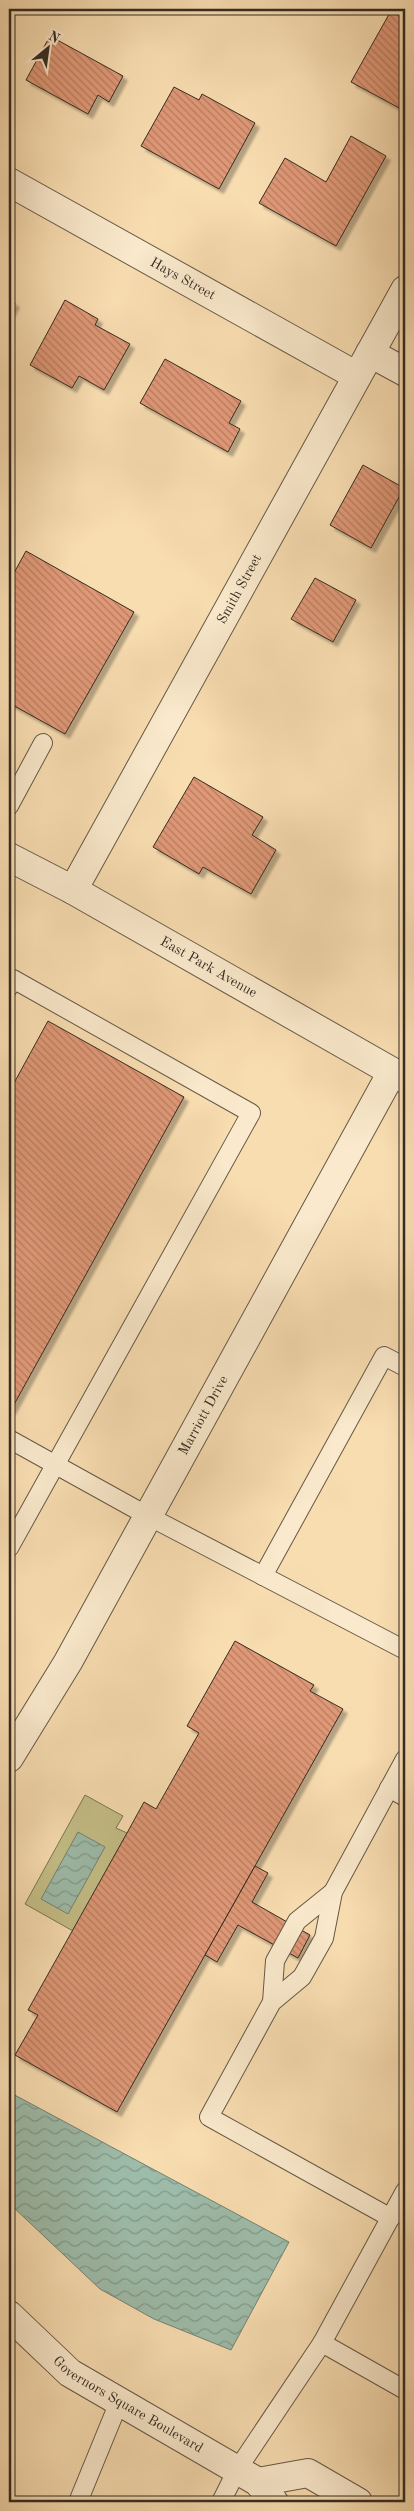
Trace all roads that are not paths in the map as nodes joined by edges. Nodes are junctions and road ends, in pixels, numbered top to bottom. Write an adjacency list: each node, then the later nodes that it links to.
1 (9, 182): 5 (street, Hays Street)
2 (405, 290): 3 (street, Smith Street)
3 (370, 353): 4 (street); 5 (street, Smith Street)
4 (405, 372)
5 (357, 376): 9 (street, Smith Street)
6 (43, 743): 7 (lane)
7 (9, 806)
8 (9, 857): 9 (street, East Park Avenue)
9 (73, 890): 11 (street, East Park Avenue)
10 (9, 987): 14 (lane)
11 (398, 1075): 15 (street, Marriott Drive)
12 (405, 1367): 17 (lane)
13 (9, 1439): 14 (lane)
14 (55, 1465): 15 (lane); 16 (lane)
15 (148, 1516): 17 (lane); 19 (street, Marriott Drive)
16 (9, 1548)
17 (263, 1576): 18 (lane)
18 (405, 1650)
19 (9, 1758)
20 (405, 1759): 21 (lane)
21 (389, 1788): 22 (lane); 23 (lane)
22 (405, 1797)
23 (333, 1892): 24 (lane); 24 (lane)
24 (272, 2002): 26 (lane)
25 (405, 2191): 26 (lane)
26 (391, 2218): 28 (lane)
27 (9, 2315): 30 (street, Governors Square Boulevard)
28 (322, 2343): 29 (lane); 31 (lane)
29 (405, 2390)
30 (119, 2402): 31 (street, Governors Square Boulevard); 32 (lane)
31 (256, 2485): 33 (lane); 34 (street)
32 (78, 2502)
33 (221, 2502)
34 (358, 2502)

